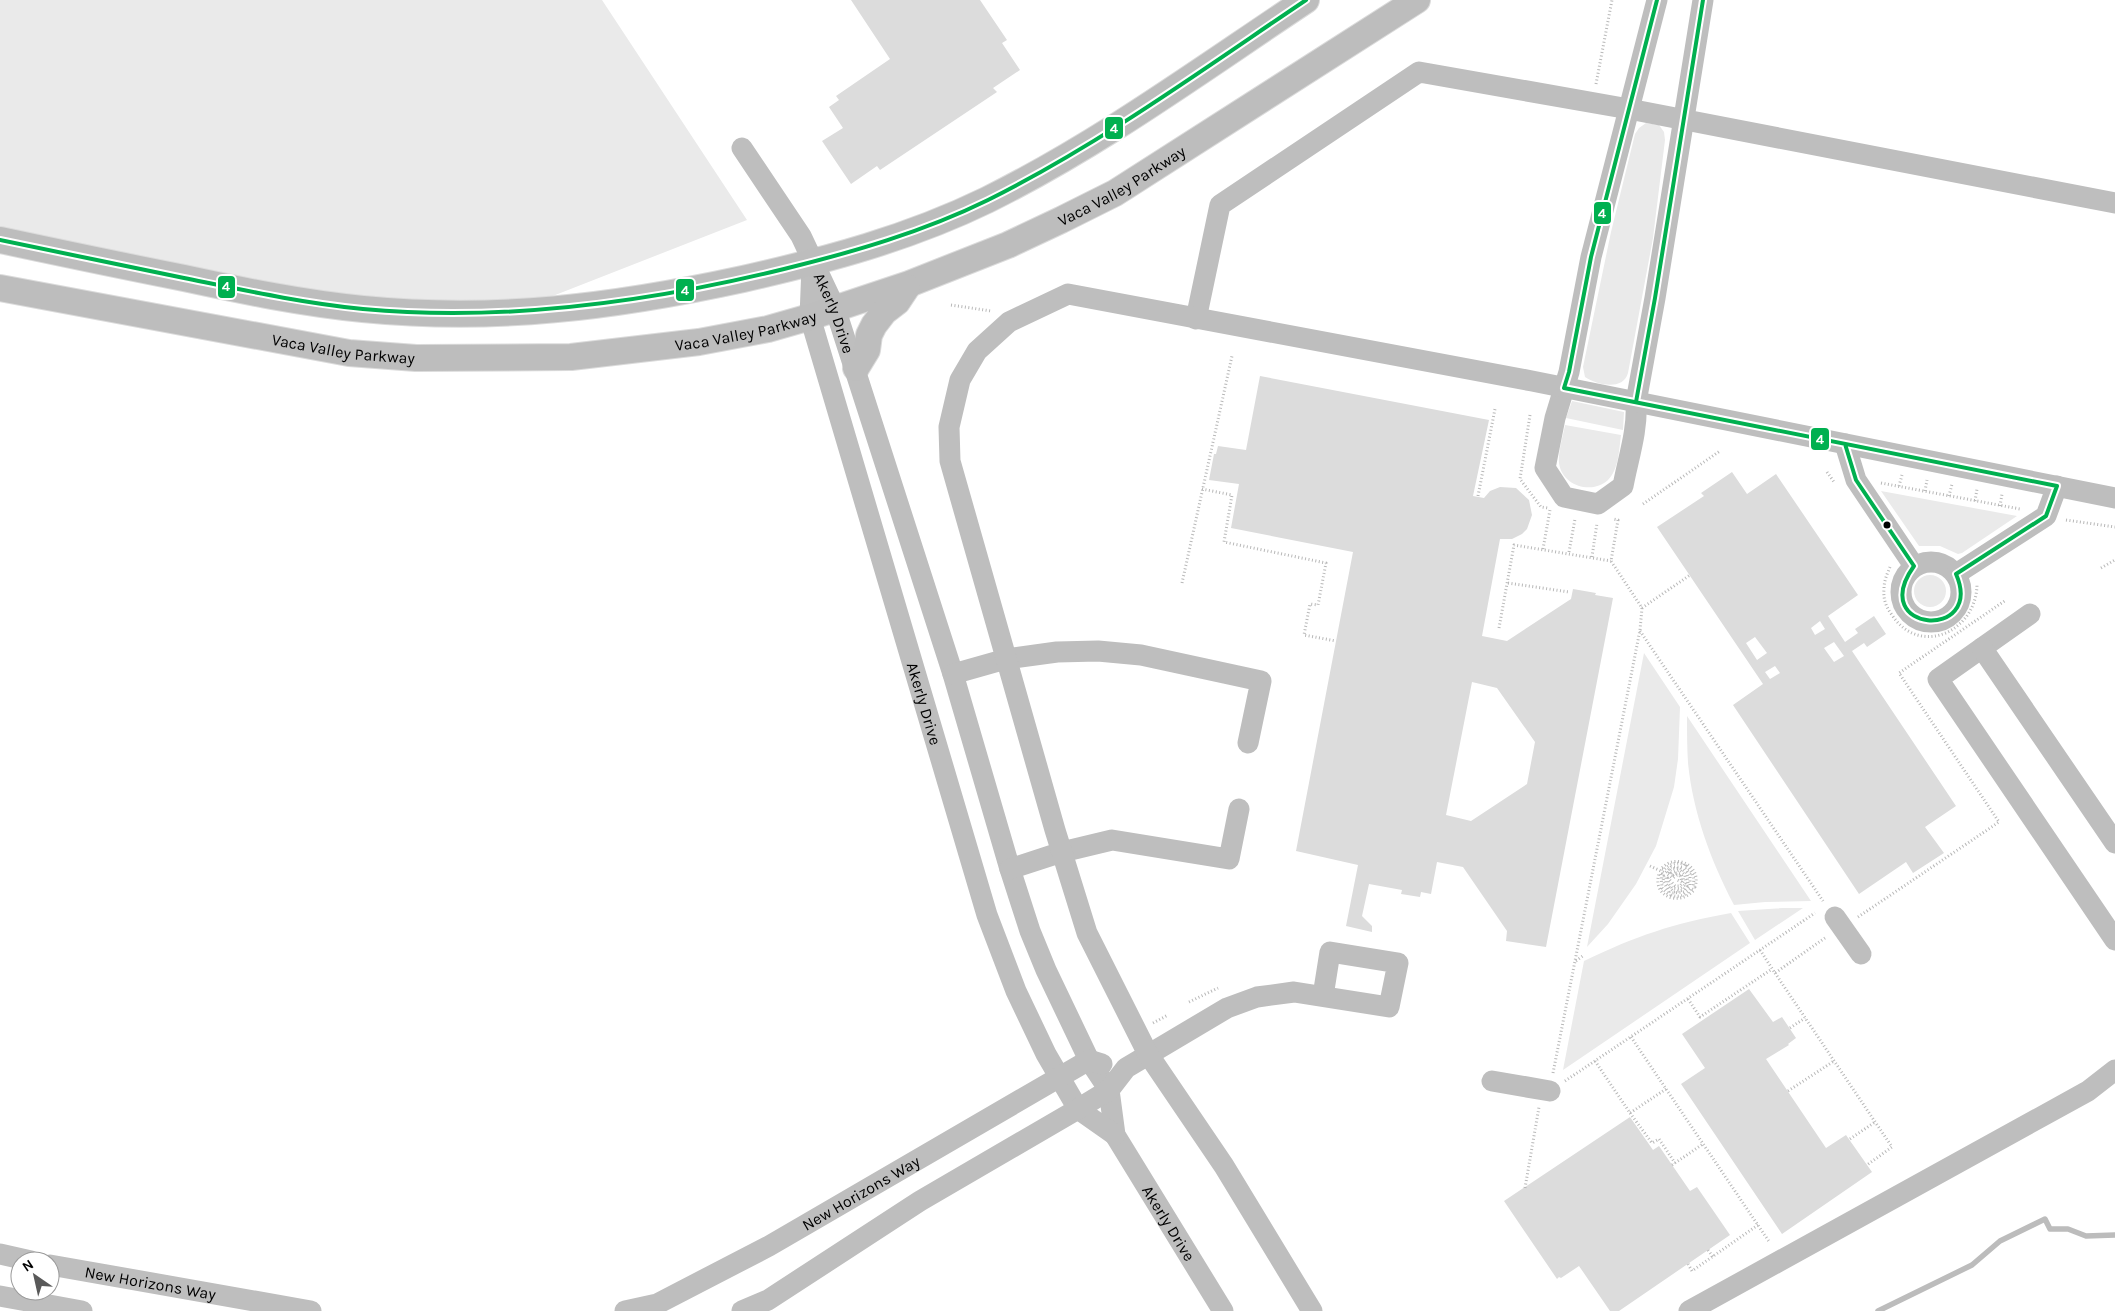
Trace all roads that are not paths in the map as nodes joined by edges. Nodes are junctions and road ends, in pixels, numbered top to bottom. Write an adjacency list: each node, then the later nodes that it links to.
1 (1306, 0): 10 (main road)
2 (1417, 0): 11 (main road, Vaca Valley Parkway)
3 (1657, 0): 5 (street)
4 (1703, 0): 6 (street)
5 (1629, 109): 6 (street); 15 (street); 17 (street)
6 (1684, 120): 8 (street); 18 (street)
7 (742, 148): 10 (street)
8 (2115, 203)
9 (0, 240): 10 (main road)
10 (812, 264): 13 (street, Akerly Drive); 14 (street, Akerly Drive)
11 (909, 284): 13 (main road, Vaca Valley Parkway); 16 (main road)
12 (0, 288): 14 (main road, Vaca Valley Parkway)
13 (835, 308): 14 (main road, Vaca Valley Parkway); 16 (street, Akerly Drive)
14 (810, 317): 41 (street, Akerly Drive)
15 (1196, 319): 17 (street); 26 (street)
16 (856, 368): 27 (street, Akerly Drive)
17 (1564, 388): 18 (street); 18 (street)
18 (1636, 402): 19 (street)
19 (1845, 444): 20 (street); 22 (street)
20 (2057, 486): 21 (street); 23 (street)
21 (2115, 498)
22 (1914, 566): 23 (street); 23 (street)
23 (1956, 574)
24 (2030, 614): 25 (street)
25 (1982, 648): 30 (street); 34 (street)
26 (1006, 659): 27 (street); 28 (street); 31 (street)
27 (953, 674): 32 (street, Akerly Drive)
28 (1248, 743)
29 (1238, 809): 31 (street)
30 (2115, 843)
31 (1062, 852): 32 (street); 37 (street)
32 (1010, 868): 38 (street, Akerly Drive)
33 (1834, 917): 35 (street)
34 (2115, 940)
35 (1860, 954)
36 (1323, 996): 37 (street)
37 (1148, 1054): 39 (street); 54 (street)
38 (1089, 1060): 39 (street); 41 (street, New Horizons Way); 43 (street, Akerly Drive)
39 (1124, 1069): 43 (street)
40 (2115, 1070): 55 (street)
41 (1060, 1077): 45 (street, Akerly Drive); 51 (street, New Horizons Way)
42 (1492, 1081): 44 (street)
43 (1108, 1090): 45 (street); 46 (street, Akerly Drive)
44 (1546, 1090)
45 (1078, 1109): 46 (street, Akerly Drive); 52 (street)
46 (1115, 1135): 53 (street, Akerly Drive)
47 (60, 1267): 50 (street, New Horizons Way)
48 (0, 1296): 49 (street)
49 (82, 1311)
50 (311, 1311)
51 (625, 1311)
52 (742, 1311)
53 (1223, 1311)
54 (1312, 1311)
55 (1689, 1311)

